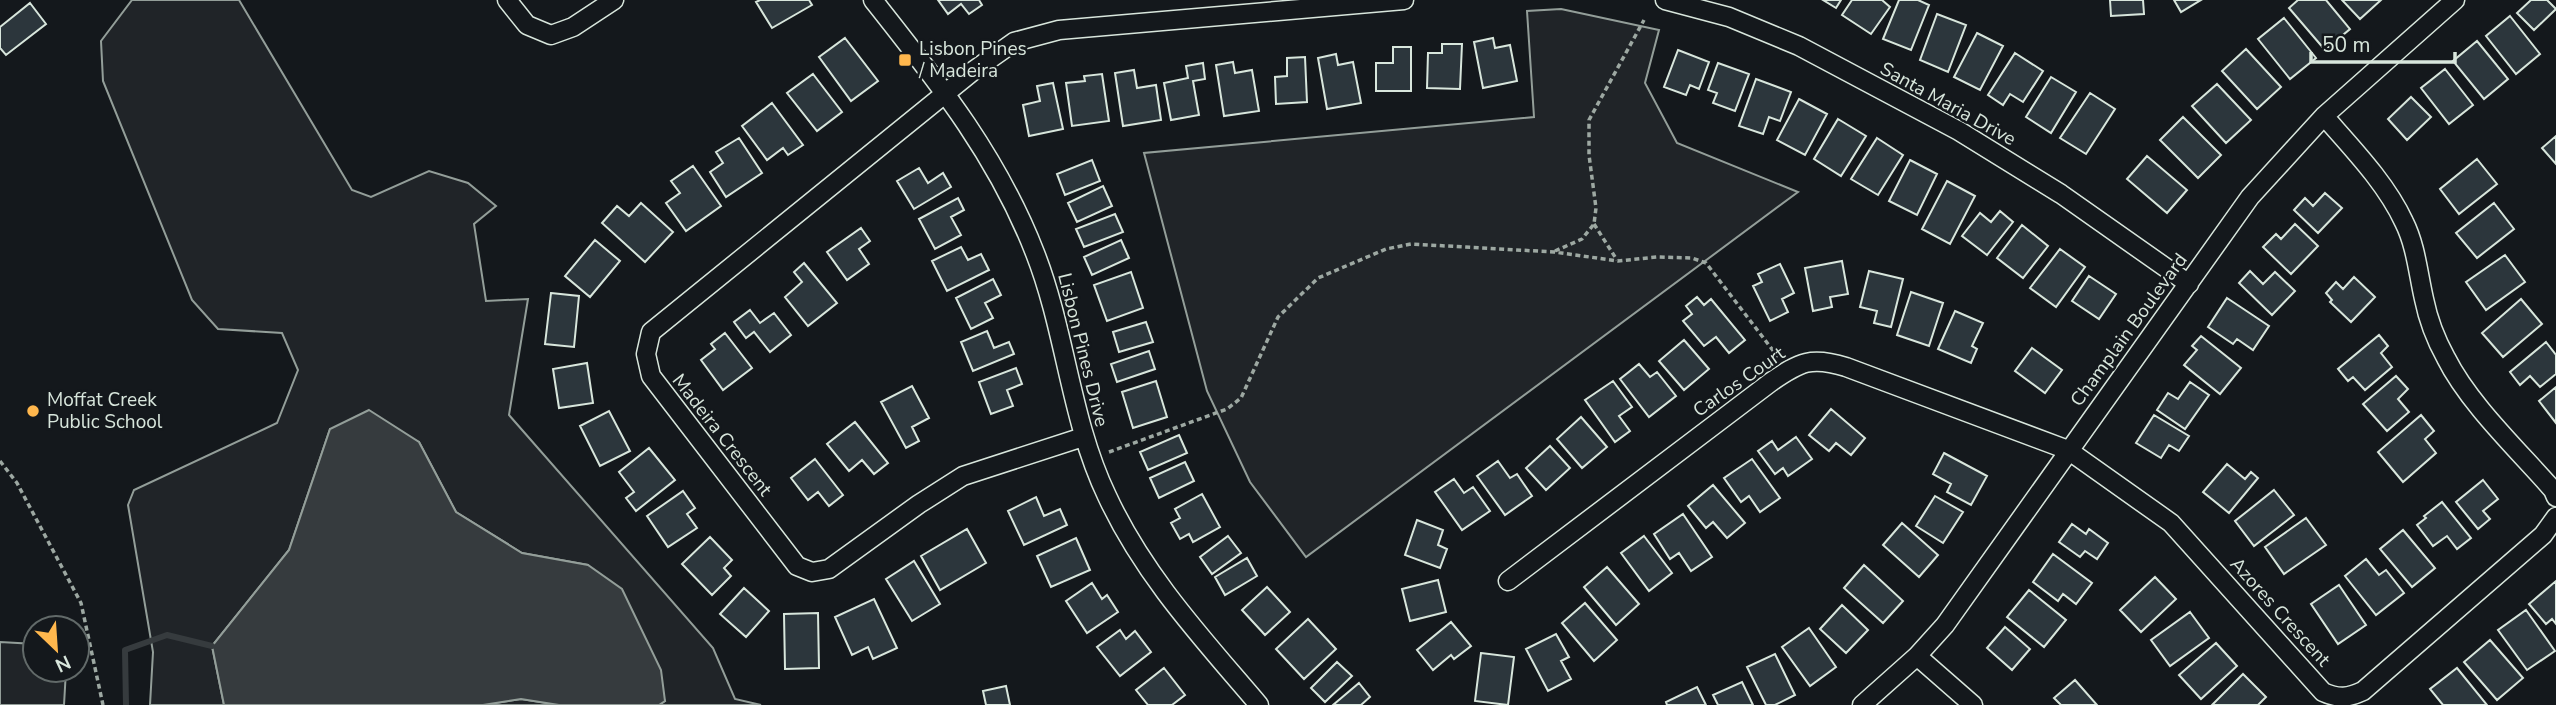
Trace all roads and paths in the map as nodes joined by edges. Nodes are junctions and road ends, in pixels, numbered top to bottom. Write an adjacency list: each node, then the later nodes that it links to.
1 (507, 0): 2 (street)
2 (614, 0)
3 (873, 0): 9 (street, Lisbon Pines Drive)
4 (1404, 0): 7 (street)
5 (1665, 0): 14 (street, Santa Maria Drive)
6 (2455, 0): 10 (street, Champlain Boulevard)
7 (1303, 4): 9 (street)
8 (1644, 20): 11 (path)
9 (947, 94): 16 (street, Lisbon Pines Drive); 16 (street, Madeira Crescent)
10 (2324, 116): 14 (street, Champlain Boulevard); 20 (street)
11 (1594, 223): 12 (path); 13 (path)
12 (1554, 252): 13 (path); 18 (path)
13 (1618, 261): 15 (path)
14 (2189, 284): 17 (street, Champlain Boulevard)
15 (1788, 370): 17 (street, Carlos Court); 22 (street, Carlos Court)
16 (1083, 438): 25 (street, Lisbon Pines Drive)
17 (2068, 450): 21 (street, Azores Crescent); 23 (street, Champlain Boulevard)
18 (1104, 454)
19 (0, 461): 24 (path)
20 (2556, 497)
21 (2556, 517)
22 (1508, 581)
23 (1917, 656): 26 (street, Champlain Boulevard); 27 (street)
24 (103, 705)
25 (1259, 705)
26 (1862, 705)
27 (1973, 705)

